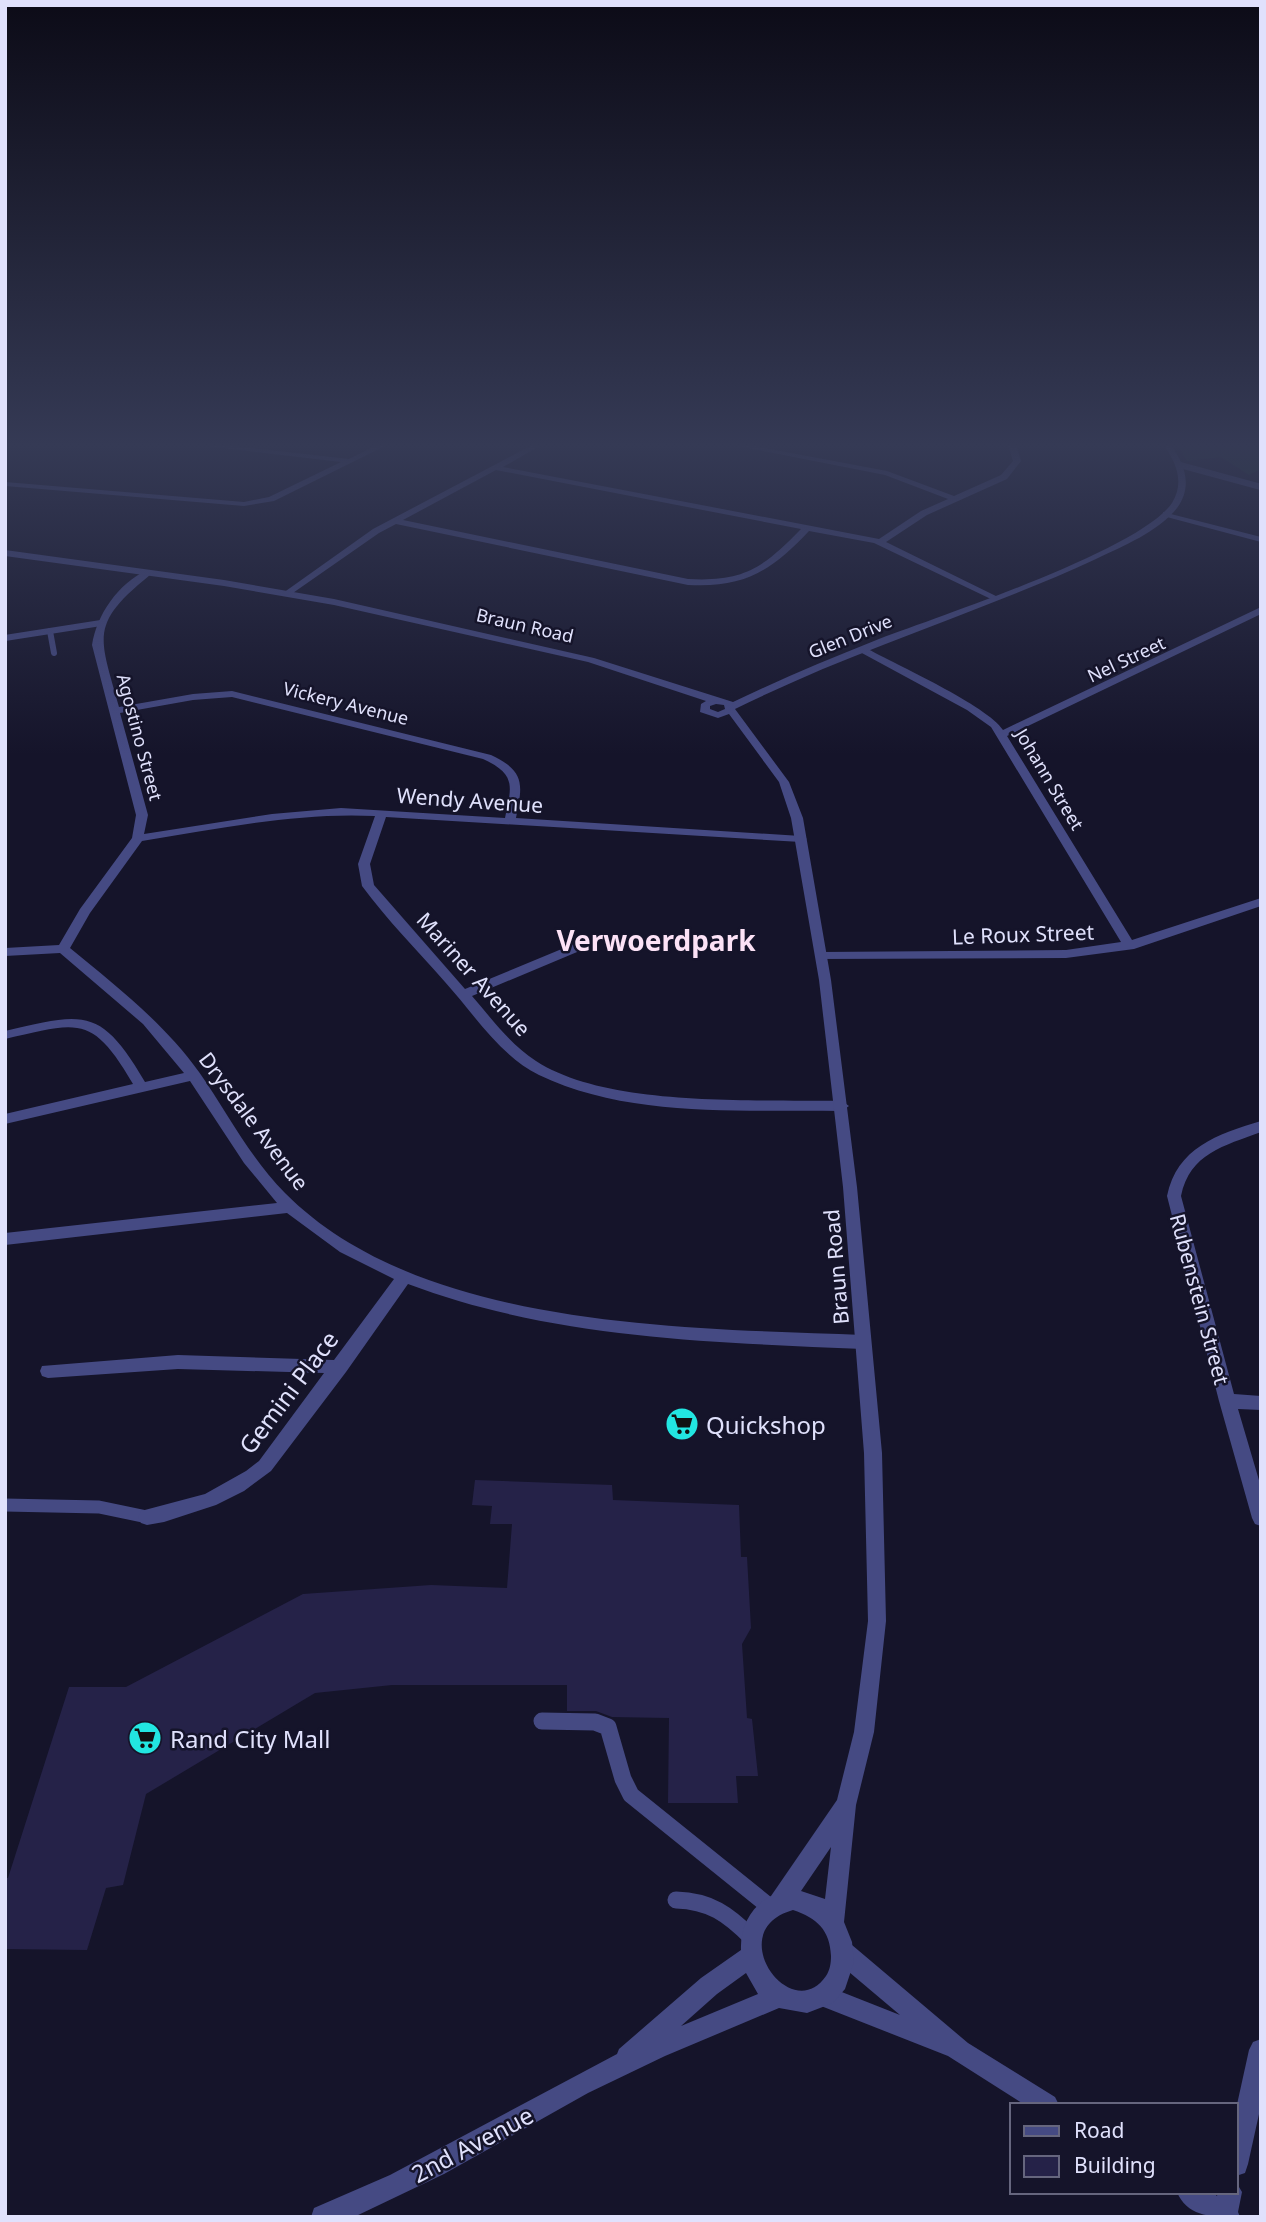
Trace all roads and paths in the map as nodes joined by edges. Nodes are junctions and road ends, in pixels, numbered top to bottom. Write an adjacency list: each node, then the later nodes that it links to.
1 (351, 548): 8 (street)
2 (525, 548): 3 (street)
3 (788, 548)
4 (893, 548): 9 (street)
5 (1109, 548): 9 (street, Glen Drive)
6 (5, 554): 7 (street, Braun Road)
7 (147, 573): 8 (street, Braun Road); 11 (street)
8 (287, 593): 16 (street, Braun Road)
9 (996, 597): 14 (street, Glen Drive)
10 (1261, 610): 23 (street, Nel Street)
11 (101, 623): 12 (lane); 21 (street, Agostino Street)
12 (50, 631): 13 (lane); 15 (lane)
13 (5, 638)
14 (863, 650): 17 (street, Glen Drive); 23 (street, Johann Street)
15 (54, 654)
16 (662, 683): 18 (street, Braun Road); 19 (street, Braun Road)
17 (779, 683): 18 (street, Glen Drive); 20 (street, Glen Drive)
18 (719, 701): 19 (street, Glen Drive); 20 (street, Braun Road)
19 (704, 706): 22 (street, Braun Road)
20 (731, 709): 22 (street, Glen Drive); 24 (street, Braun Road)
21 (115, 711): 26 (street, Vickery Avenue); 27 (street, Agostino Street)
22 (714, 714): 24 (street, Braun Road)
23 (1003, 734): 31 (street, Johann Street)
24 (751, 738): 28 (street, Braun Road)
25 (381, 814): 26 (street, Wendy Avenue); 27 (street, Wendy Avenue); 35 (street, Mariner Avenue)
26 (510, 822): 28 (street, Wendy Avenue)
27 (138, 838): 32 (street)
28 (801, 839): 34 (street, Braun Road)
29 (1261, 902): 31 (street, Le Roux Street)
30 (585, 944): 35 (street)
31 (1130, 946): 34 (street, Le Roux Street)
32 (63, 949): 33 (street); 37 (street, Drysdale Avenue)
33 (5, 952)
34 (821, 956): 39 (street, Braun Road)
35 (464, 994): 39 (street, Mariner Avenue)
36 (5, 1035): 38 (street)
37 (194, 1075): 38 (street); 42 (street, Drysdale Avenue)
38 (141, 1087): 40 (street)
39 (842, 1106): 45 (street, Braun Road)
40 (5, 1119)
41 (1261, 1126): 48 (street, Rubenstein Street)
42 (292, 1207): 43 (street); 44 (street, Drysdale Avenue)
43 (5, 1239)
44 (404, 1277): 45 (street, Drysdale Avenue); 46 (street, Gemini Place)
45 (863, 1342): 54 (street, Braun Road)
46 (340, 1367): 47 (street); 51 (street, Gemini Place)
47 (48, 1371)
48 (1227, 1401): 49 (street); 52 (street, Rubenstein Street)
49 (1261, 1403)
50 (5, 1505): 51 (lane)
51 (147, 1517)
52 (1261, 1518)
53 (542, 1721): 56 (lane)
54 (846, 1805): 56 (street); 57 (street)
55 (676, 1900): 58 (lane)
56 (774, 1904): 57 (street); 58 (street)
57 (833, 1921): 59 (street)
58 (752, 1946): 60 (street); 64 (street)
59 (844, 1953): 61 (street); 63 (street)
60 (779, 1996): 61 (street); 64 (street)
61 (824, 1996): 63 (street)
62 (1261, 2050): 66 (street)
63 (960, 2051): 65 (street)
64 (618, 2065): 69 (street, 2nd Avenue)
65 (1044, 2103)
66 (1238, 2155)
67 (1194, 2194): 68 (street)
68 (1228, 2208)
69 (323, 2217)

